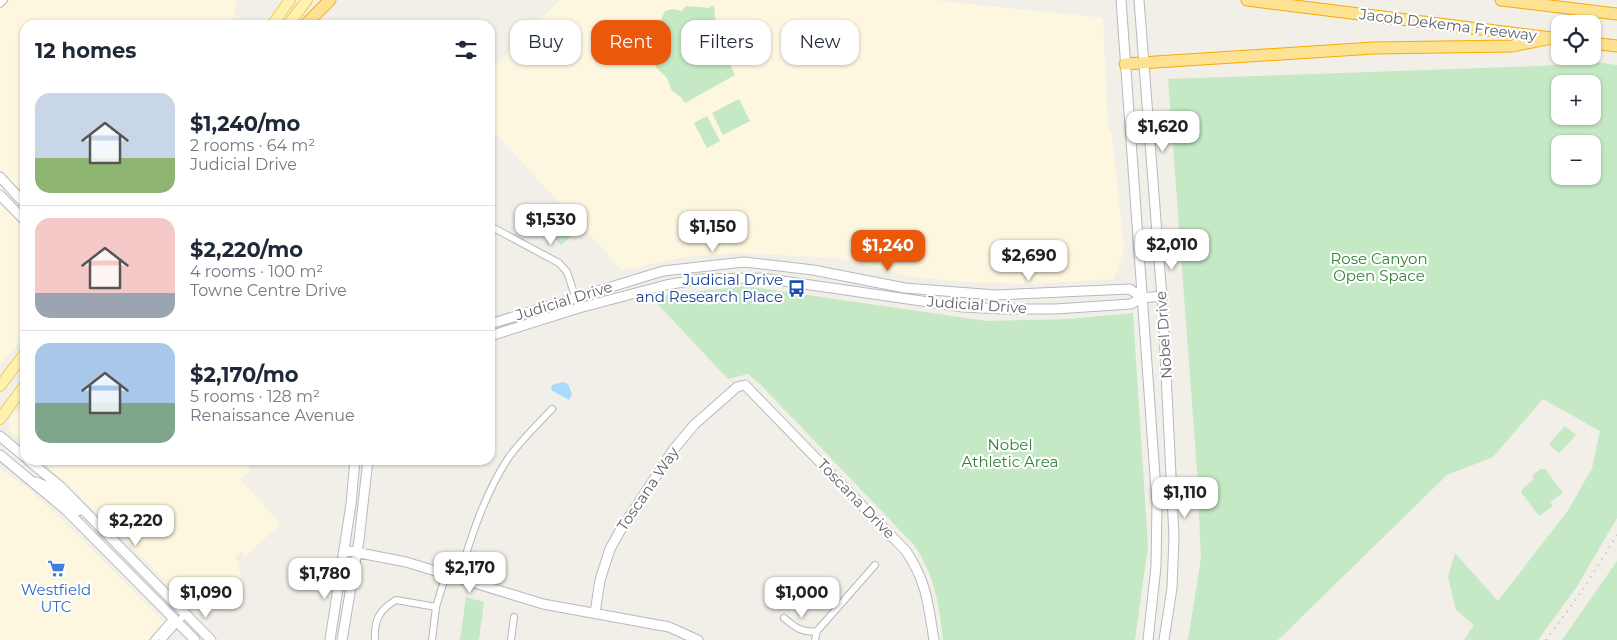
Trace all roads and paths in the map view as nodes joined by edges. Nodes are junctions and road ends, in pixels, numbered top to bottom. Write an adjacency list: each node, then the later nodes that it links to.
1 (4, 0): 9 (street)
2 (290, 0): 11 (main road)
3 (307, 0): 12 (main road)
4 (330, 0): 13 (highway)
5 (1121, 0): 19 (street, Nobel Drive)
6 (1139, 0): 18 (street, Nobel Drive)
7 (1247, 0): 14 (highway, Jacob Dekema Freeway)
8 (1501, 0): 10 (highway, Jacob Dekema Freeway)
9 (0, 4)
10 (1617, 14)
11 (276, 20)
12 (292, 20)
13 (309, 20)
14 (1551, 37)
15 (1551, 39): 18 (highway)
16 (1601, 44): 17 (highway)
17 (1617, 46)
18 (1144, 62): 19 (highway); 25 (street, Nobel Drive)
19 (1125, 64): 27 (street, Nobel Drive)
20 (0, 177): 22 (street)
21 (0, 195): 23 (street)
22 (20, 199)
23 (20, 215)
24 (495, 229): 26 (street)
25 (1162, 296): 27 (street, Judicial Drive); 70 (street, Nobel Drive)
26 (576, 297): 27 (street, Judicial Drive); 28 (street); 29 (street, Judicial Drive)
27 (1142, 298): 28 (street, Judicial Drive); 69 (street, Nobel Drive)
28 (579, 308): 30 (street, Judicial Drive)
29 (495, 322)
30 (495, 334)
31 (20, 360): 32 (main road)
32 (0, 386)
33 (737, 387): 51 (street, Toscana Way); 68 (street, Toscana Drive)
34 (20, 392): 36 (main road)
35 (552, 408): 49 (street)
36 (0, 419)
37 (0, 436): 38 (street)
38 (20, 453)
39 (0, 455): 43 (street)
40 (33, 465): 44 (street)
41 (354, 465): 45 (street)
42 (367, 465): 46 (street)
43 (29, 479): 44 (street); 55 (street)
44 (86, 513): 52 (street)
45 (344, 550): 46 (street); 61 (street)
46 (357, 552): 48 (street); 62 (street)
47 (875, 564): 56 (street)
48 (446, 574): 49 (street); 50 (street)
49 (459, 577): 51 (street)
50 (436, 607): 63 (street); 64 (street)
51 (595, 613): 66 (street)
52 (184, 614): 55 (street); 60 (street)
53 (514, 618): 65 (street)
54 (784, 618): 56 (street)
55 (176, 619): 57 (street); 58 (street); 59 (street)
56 (817, 631): 67 (street)
57 (154, 640)
58 (162, 640)
59 (196, 640)
60 (211, 640)
61 (330, 640)
62 (342, 640)
63 (375, 640)
64 (432, 640)
65 (511, 640)
66 (698, 640)
67 (815, 640)
68 (934, 640)
69 (1148, 640)
70 (1164, 640)

